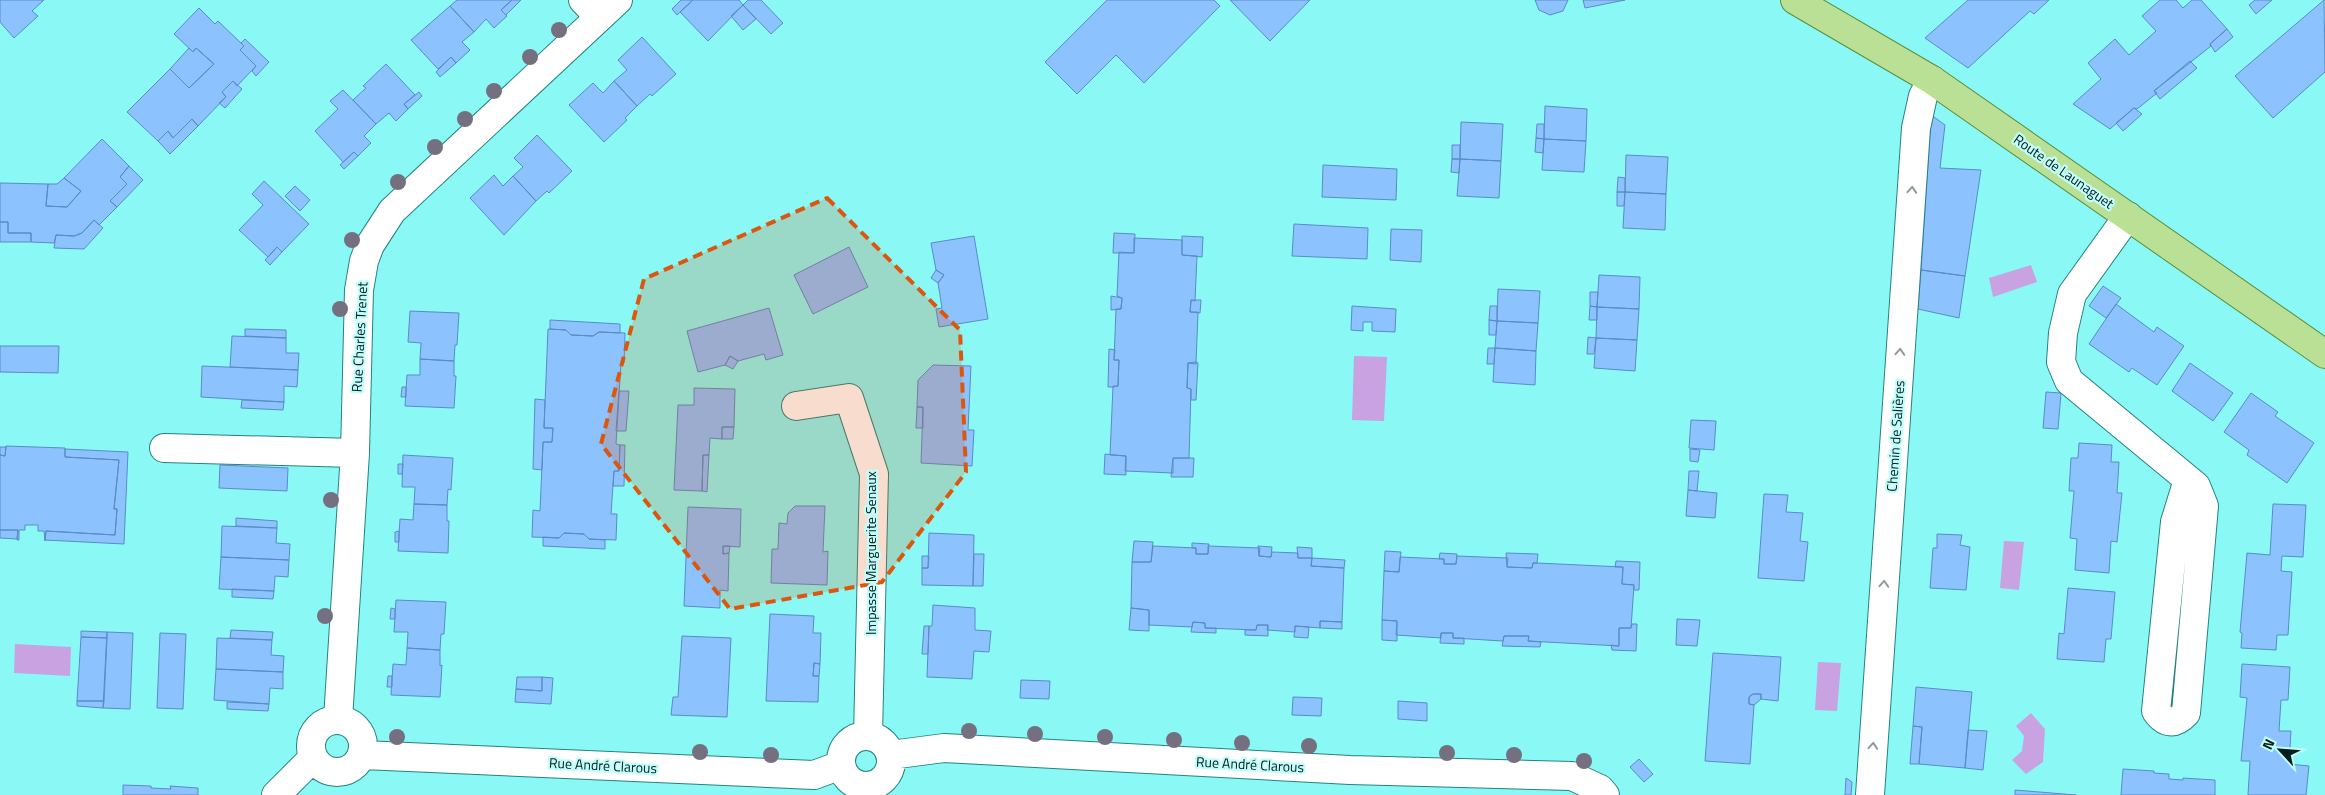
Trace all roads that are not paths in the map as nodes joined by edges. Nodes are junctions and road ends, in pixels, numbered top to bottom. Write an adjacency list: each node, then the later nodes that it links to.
1 (1795, 0): 3 (main road, Route de Launaguet)
2 (600, 6): 8 (street, Rue Charles Trenet)
3 (1932, 80): 4 (main road, Route de Launaguet); 19 (street, Chemin de Salières, one-way to 3)
4 (2128, 216): 5 (main road, Route de Launaguet); 9 (street)
5 (2325, 354)
6 (796, 406): 11 (street, Impasse Marguerite Senaux)
7 (164, 448): 8 (street)
8 (355, 453): 10 (street, Rue Charles Trenet)
9 (2188, 480): 9 (street)
10 (338, 719): 12 (street); 14 (street)
11 (868, 736): 13 (street); 15 (street)
12 (363, 755): 14 (street); 15 (street, Rue André Clarous)
13 (890, 755): 16 (street); 18 (street, Rue André Clarous)
14 (312, 759): 17 (street)
15 (841, 765): 16 (street)
16 (867, 791)
17 (276, 795)
18 (1606, 795)
19 (1870, 795)

